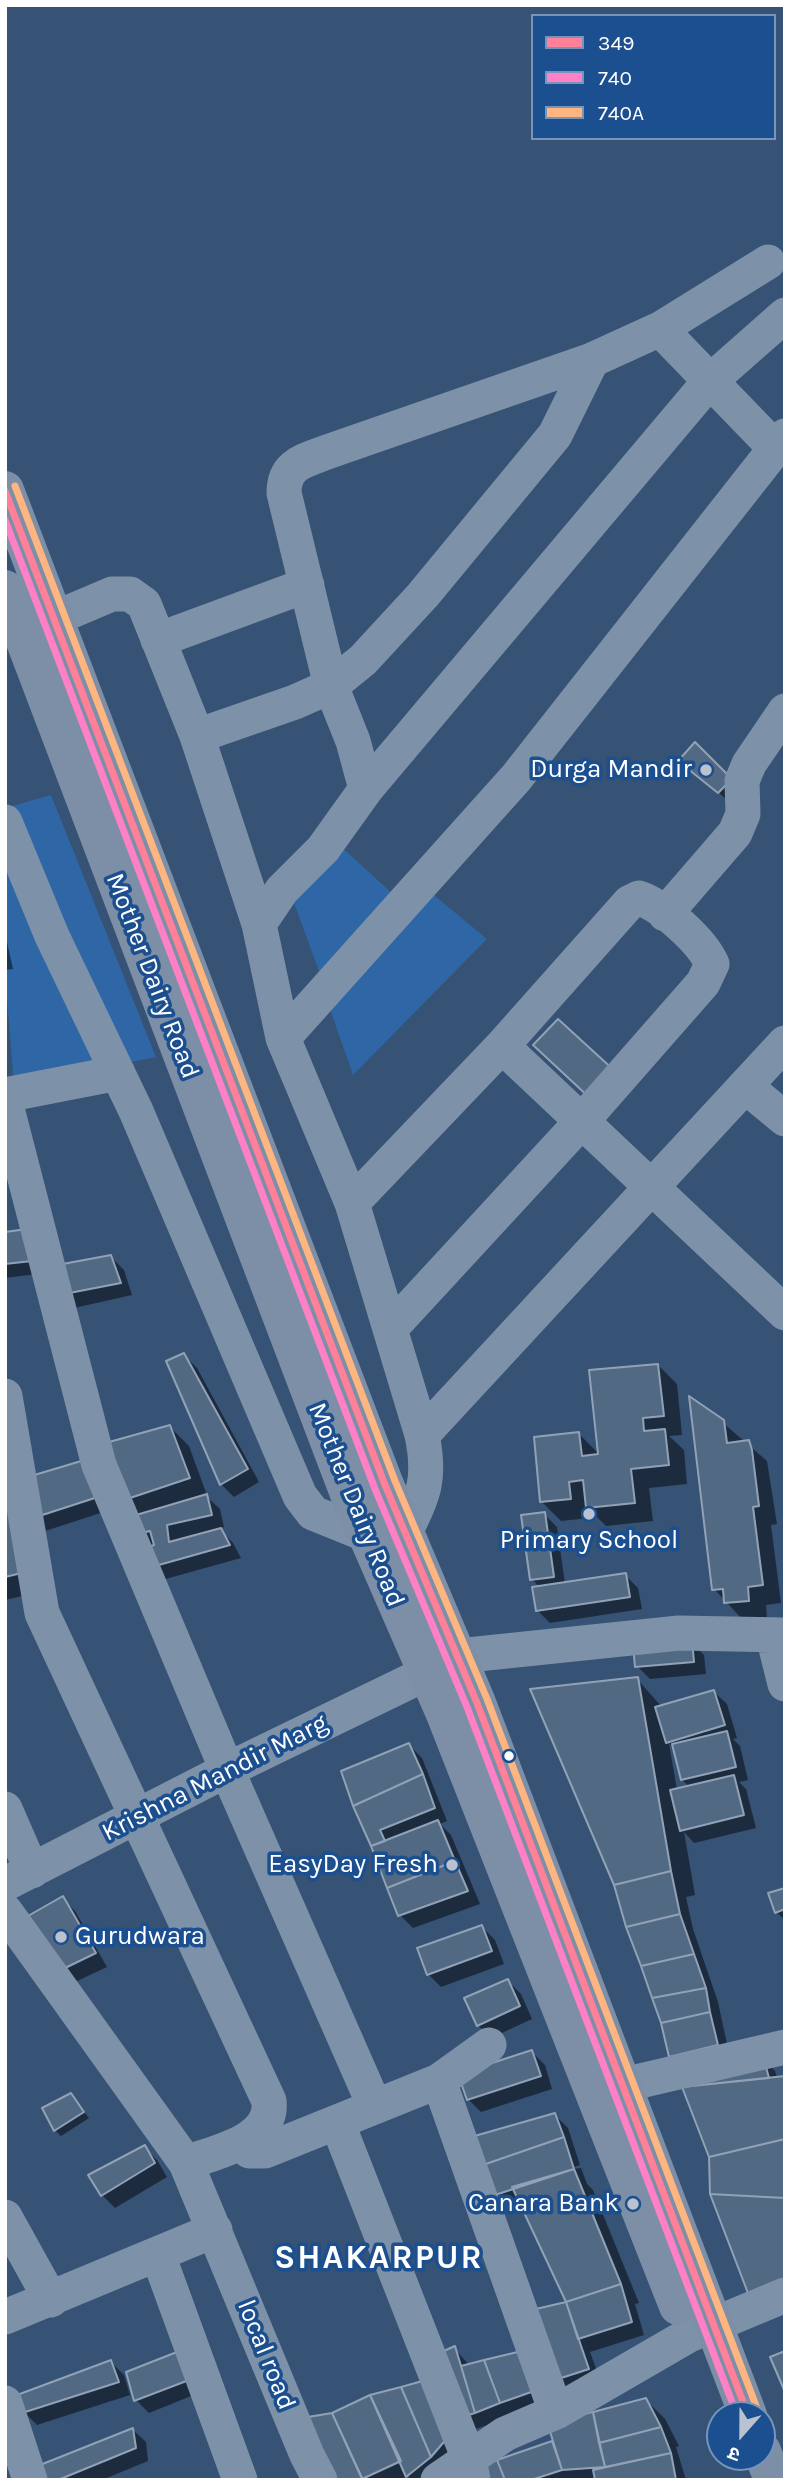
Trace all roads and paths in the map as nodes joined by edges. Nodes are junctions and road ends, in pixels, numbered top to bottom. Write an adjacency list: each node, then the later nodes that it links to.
1 (768, 262): 3 (street)
2 (785, 315): 5 (street)
3 (660, 329): 4 (street); 5 (street)
4 (592, 360): 8 (street); 12 (street)
5 (708, 383): 6 (street); 15 (street)
6 (780, 442): 19 (street)
7 (5, 490): 34 (main road, Mother Dairy Road, bridge)
8 (307, 585): 11 (street); 12 (street)
9 (5, 589): 34 (main road, Mother Dairy Road, bridge)
10 (5, 639): 11 (street)
11 (158, 640): 14 (street)
12 (331, 686): 14 (street); 15 (street)
13 (785, 711): 17 (street)
14 (197, 736): 18 (street)
15 (366, 789): 18 (street)
16 (5, 822): 22 (street)
17 (665, 914): 21 (street); 27 (street)
18 (259, 924): 19 (street)
19 (283, 1038): 29 (street)
20 (785, 1043): 23 (street)
21 (502, 1046): 27 (street); 29 (street)
22 (118, 1073): 24 (street); 35 (street)
23 (745, 1086): 26 (street); 28 (street)
24 (5, 1095)
25 (5, 1101): 41 (street)
26 (785, 1119)
27 (582, 1121): 28 (street); 31 (street)
28 (650, 1188): 30 (street); 33 (street)
29 (352, 1203): 31 (street)
30 (785, 1313)
31 (391, 1328): 33 (street)
32 (5, 1396): 43 (street)
33 (422, 1435): 36 (street)
34 (367, 1489): 35 (main road, Mother Dairy Road); 36 (main road, Mother Dairy Road)
35 (365, 1534): 39 (main road, Mother Dairy Road)
36 (404, 1534): 38 (main road, Mother Dairy Road)
37 (779, 1635): 38 (street); 40 (street)
38 (458, 1656): 49 (main road, Mother Dairy Road)
39 (425, 1674): 41 (street, Krishna Mandir Marg); 60 (main road, Mother Dairy Road)
40 (785, 1684)
41 (227, 1770): 43 (street, Krishna Mandir Marg); 50 (street)
42 (5, 1809): 44 (street)
43 (136, 1816): 44 (street, Krishna Mandir Marg); 52 (street)
44 (19, 1877)
45 (5, 1911): 53 (street, local road)
46 (489, 2045): 48 (street)
47 (785, 2047): 49 (street)
48 (439, 2081): 50 (street); 64 (street)
49 (622, 2085): 60 (main road, Mother Dairy Road)
50 (375, 2106): 51 (street)
51 (337, 2122): 52 (street); 66 (street)
52 (241, 2143): 53 (street)
53 (186, 2163): 55 (street, local road)
54 (5, 2217): 58 (street)
55 (215, 2230): 56 (street); 68 (street, local road)
56 (158, 2255): 58 (street); 67 (street)
57 (785, 2295): 60 (street)
58 (51, 2300): 59 (street)
59 (5, 2317)
60 (702, 2331): 61 (main road, Mother Dairy Road); 62 (main road, Mother Dairy Road); 64 (street)
61 (717, 2401)
62 (740, 2401)
63 (5, 2403): 65 (street)
64 (556, 2412): 66 (street)
65 (19, 2464)
66 (471, 2469): 69 (street)
67 (240, 2480)
68 (320, 2480)
69 (438, 2480)

